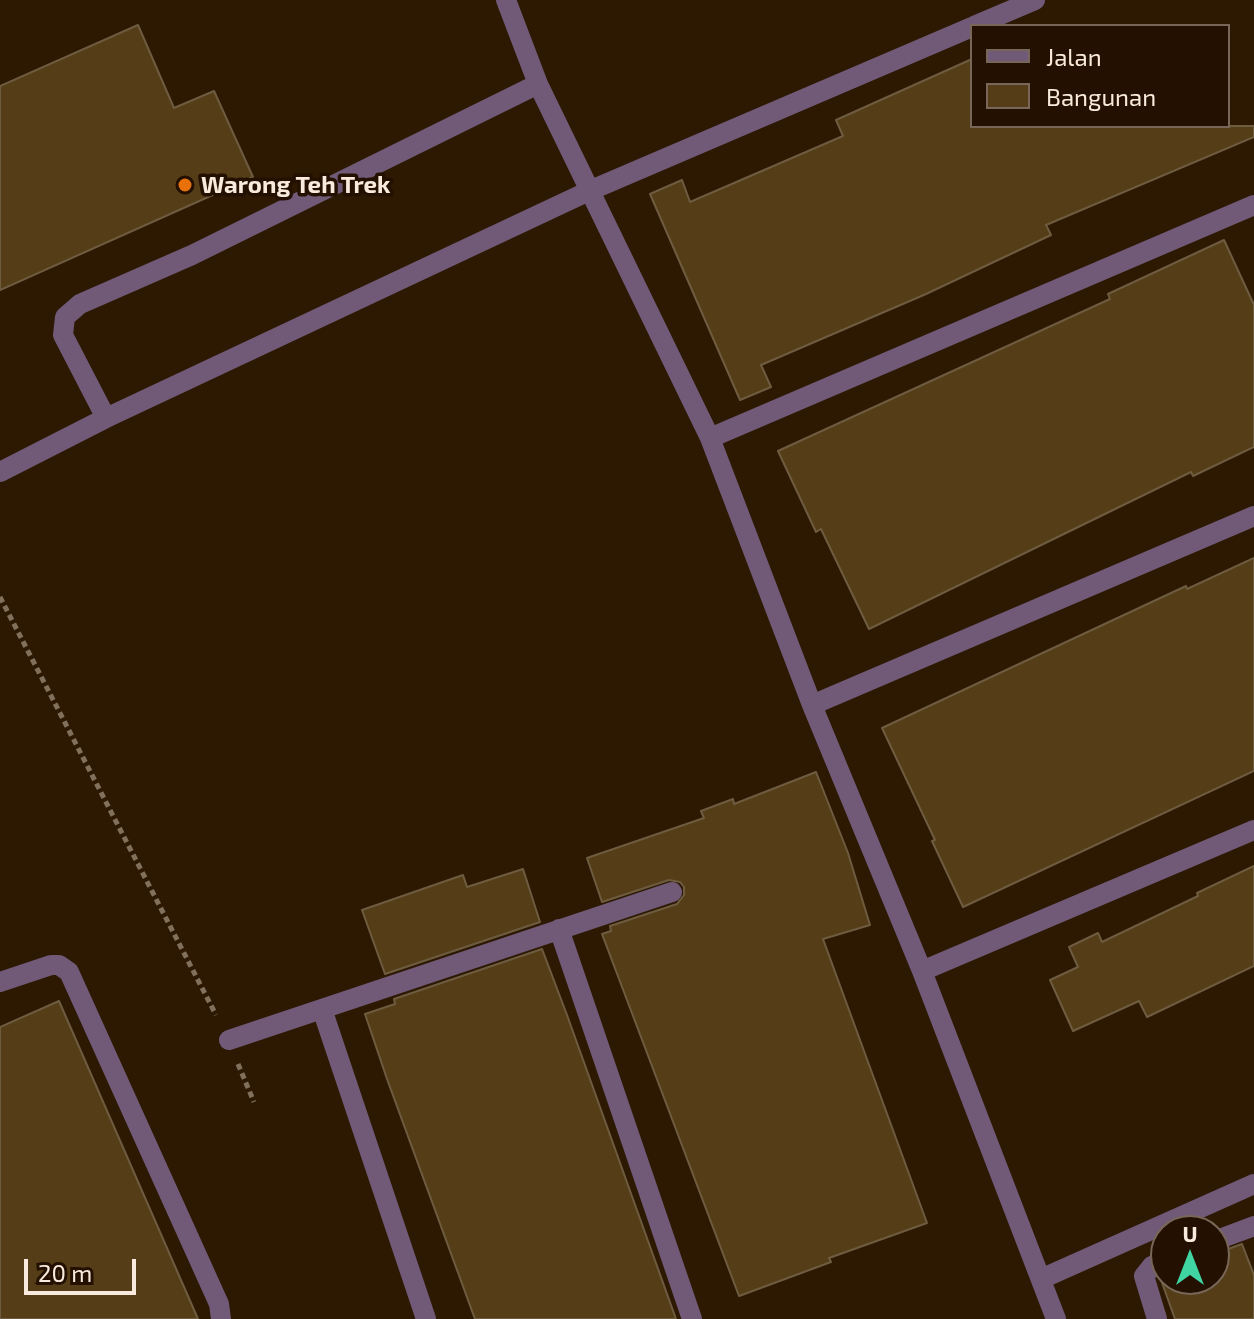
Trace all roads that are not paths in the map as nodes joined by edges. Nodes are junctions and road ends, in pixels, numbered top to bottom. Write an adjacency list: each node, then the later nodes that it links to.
1 (506, 0): 5 (street)
2 (1035, 0): 3 (street)
3 (978, 24)
4 (970, 27): 6 (street)
5 (538, 84): 6 (street); 8 (street)
6 (589, 191): 8 (street); 9 (street)
7 (1254, 205): 9 (street)
8 (106, 418): 10 (street)
9 (710, 438): 12 (street)
10 (0, 472)
11 (1254, 516): 12 (street)
12 (812, 705): 16 (street)
13 (1254, 830): 16 (street)
14 (672, 892): 15 (street)
15 (559, 929): 18 (street); 27 (street)
16 (922, 971): 24 (street)
17 (0, 982): 25 (street)
18 (322, 1009): 19 (street); 26 (street)
19 (229, 1040)
20 (1254, 1184): 24 (street)
21 (1254, 1226): 22 (street)
22 (1230, 1235)
23 (1150, 1268): 29 (street)
24 (1041, 1279): 28 (street)
25 (221, 1319)
26 (426, 1319)
27 (692, 1319)
28 (1056, 1319)
29 (1157, 1319)

